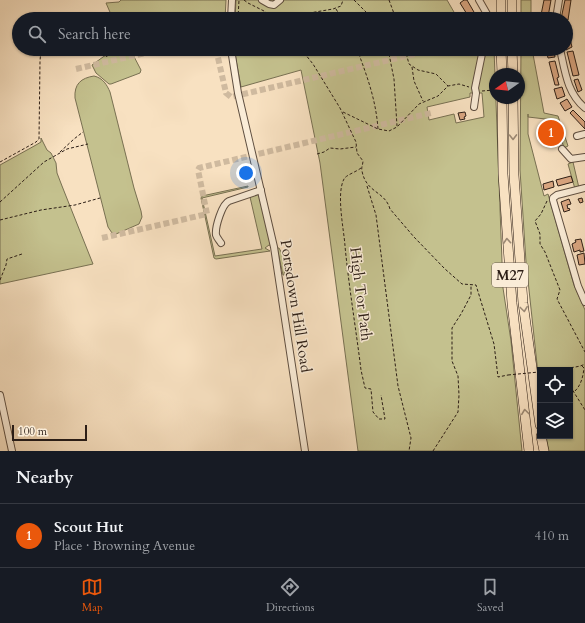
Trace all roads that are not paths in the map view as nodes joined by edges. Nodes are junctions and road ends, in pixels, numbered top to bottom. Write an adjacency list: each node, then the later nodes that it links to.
1 (232, 0): 8 (street)
2 (262, 0): 3 (street)
3 (280, 0)
4 (478, 0): 9 (street)
5 (501, 0): 10 (highway)
6 (512, 0): 11 (highway)
7 (559, 0): 12 (street)
8 (231, 12)
9 (486, 12)
10 (501, 12)
11 (512, 12)
12 (557, 12)
13 (232, 56): 29 (street, Portsdown Hill Road)
14 (482, 56): 22 (street)
15 (501, 56): 18 (highway)
16 (512, 56): 19 (highway)
17 (562, 56): 23 (street)
18 (502, 68)
19 (513, 68)
20 (502, 104): 37 (highway, M27, one-way to 20)
21 (513, 104): 33 (highway, M27, one-way to 33)
22 (474, 107)
23 (585, 108)
24 (585, 134): 25 (street)
25 (577, 136)
26 (562, 149): 27 (street)
27 (585, 157)
28 (585, 188): 31 (street)
29 (261, 190): 30 (street); 36 (street, Portsdown Hill Road)
30 (222, 243)
31 (585, 302)
32 (0, 395): 35 (street)
33 (537, 403)
34 (542, 439): 38 (highway)
35 (12, 451)
36 (305, 451)
37 (529, 451)
38 (544, 451)

